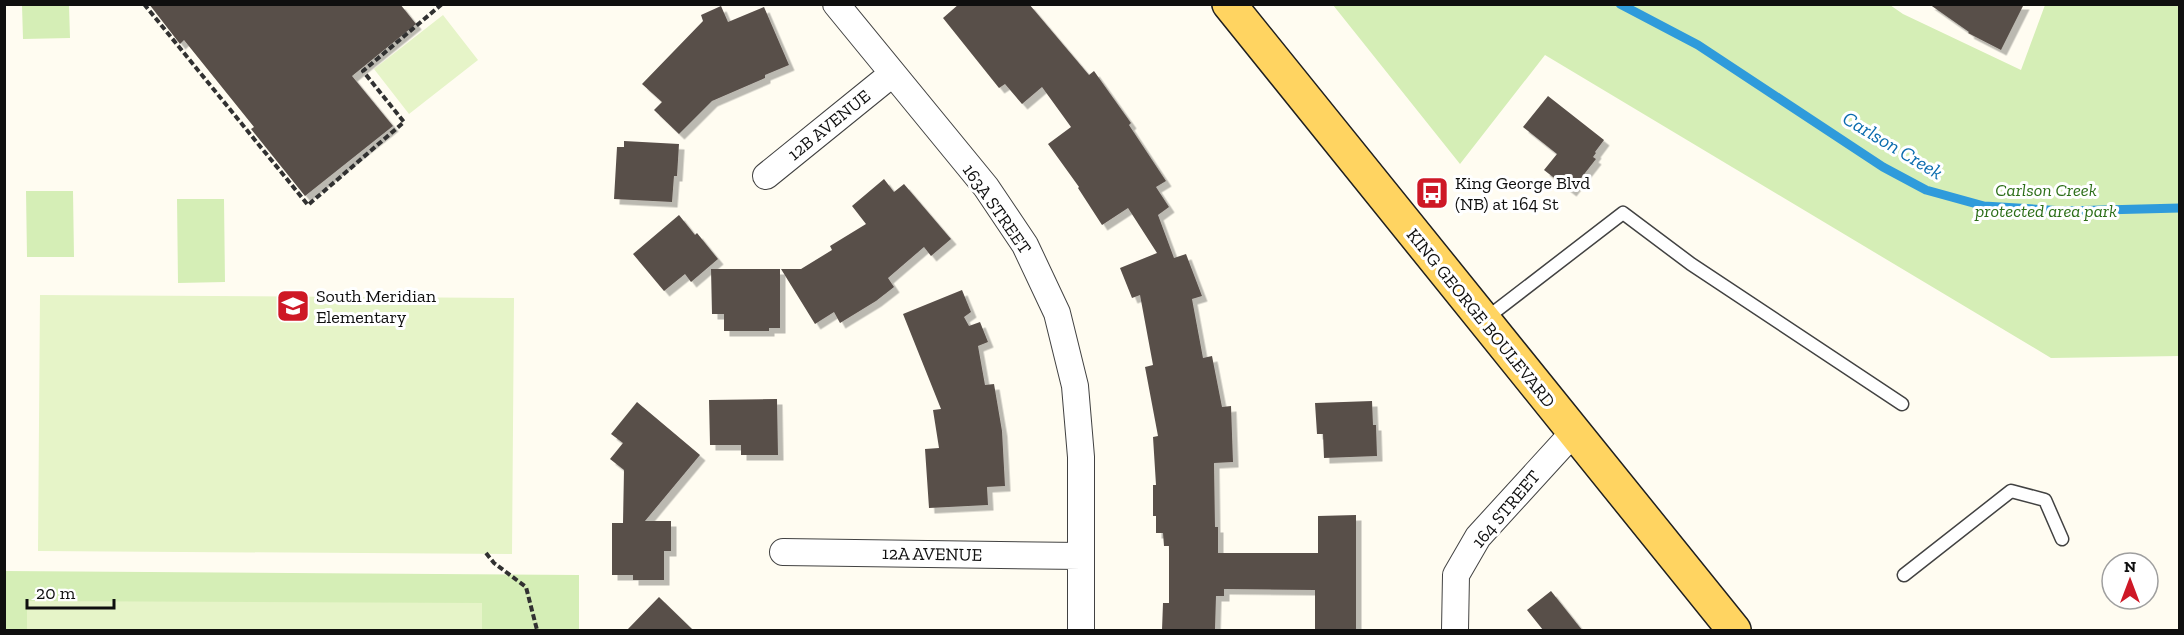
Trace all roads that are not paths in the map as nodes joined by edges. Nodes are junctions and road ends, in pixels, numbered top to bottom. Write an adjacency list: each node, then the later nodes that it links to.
1 (836, 4): 3 (street, 163A STREET)
2 (1229, 4): 5 (main road, KING GEORGE BOULEVARD)
3 (892, 74): 4 (street, 12B AVENUE); 10 (street, 163A STREET)
4 (766, 176)
5 (1483, 321): 6 (lane); 7 (main road, KING GEORGE BOULEVARD)
6 (1902, 404)
7 (1573, 433): 13 (street, 164 STREET); 14 (main road, KING GEORGE BOULEVARD)
8 (2062, 539): 11 (lane)
9 (783, 552): 10 (street, 12A AVENUE)
10 (1081, 556): 12 (street, 163A STREET)
11 (1904, 575)
12 (1081, 630)
13 (1455, 630)
14 (1734, 630)

